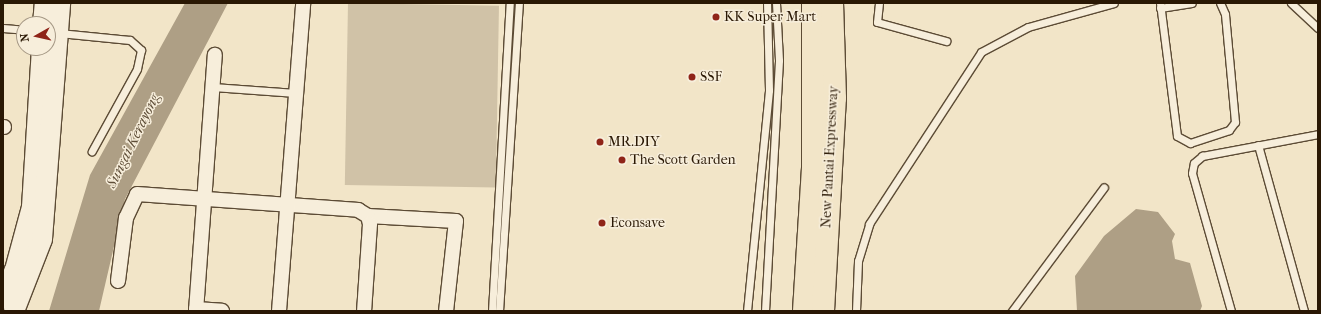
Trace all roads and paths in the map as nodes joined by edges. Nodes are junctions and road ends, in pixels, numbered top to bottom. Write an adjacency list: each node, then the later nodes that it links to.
1 (45, 3): 16 (street)
2 (60, 3): 17 (street)
3 (303, 3): 27 (street)
4 (510, 3): 44 (lane)
5 (519, 3): 45 (lane)
6 (767, 3): 46 (lane)
7 (776, 3): 47 (lane)
8 (813, 3): 48 (highway, New Pantai Expressway)
9 (832, 3): 49 (highway, New Pantai Expressway)
10 (879, 3): 22 (lane)
11 (1114, 3): 50 (lane)
12 (1192, 3): 15 (lane)
13 (1220, 3): 15 (lane)
14 (1291, 3): 19 (lane)
15 (1160, 5)
16 (47, 16)
17 (55, 16)
18 (3, 28): 20 (lane)
19 (1318, 28)
20 (16, 29)
21 (56, 31): 30 (lane)
22 (946, 41)
23 (215, 55): 26 (street)
24 (41, 56): 35 (street)
25 (50, 56): 35 (street)
26 (213, 87): 27 (lane); 32 (street)
27 (296, 93): 33 (street)
28 (1318, 134): 29 (lane)
29 (1258, 145): 52 (lane); 53 (lane)
30 (92, 150)
31 (1104, 188): 51 (lane)
32 (204, 199): 33 (street); 36 (street); 38 (street)
33 (287, 205): 34 (street); 41 (street)
34 (368, 216): 42 (street); 43 (street)
35 (22, 274): 37 (street); 39 (street)
36 (118, 281)
37 (3, 299)
38 (196, 310): 40 (street)
39 (14, 311)
40 (222, 311)
41 (279, 311)
42 (364, 311)
43 (446, 311)
44 (492, 311)
45 (499, 311)
46 (747, 311)
47 (765, 311)
48 (804, 311)
49 (823, 311)
50 (856, 311)
51 (1012, 311)
52 (1231, 311)
53 (1304, 311)

